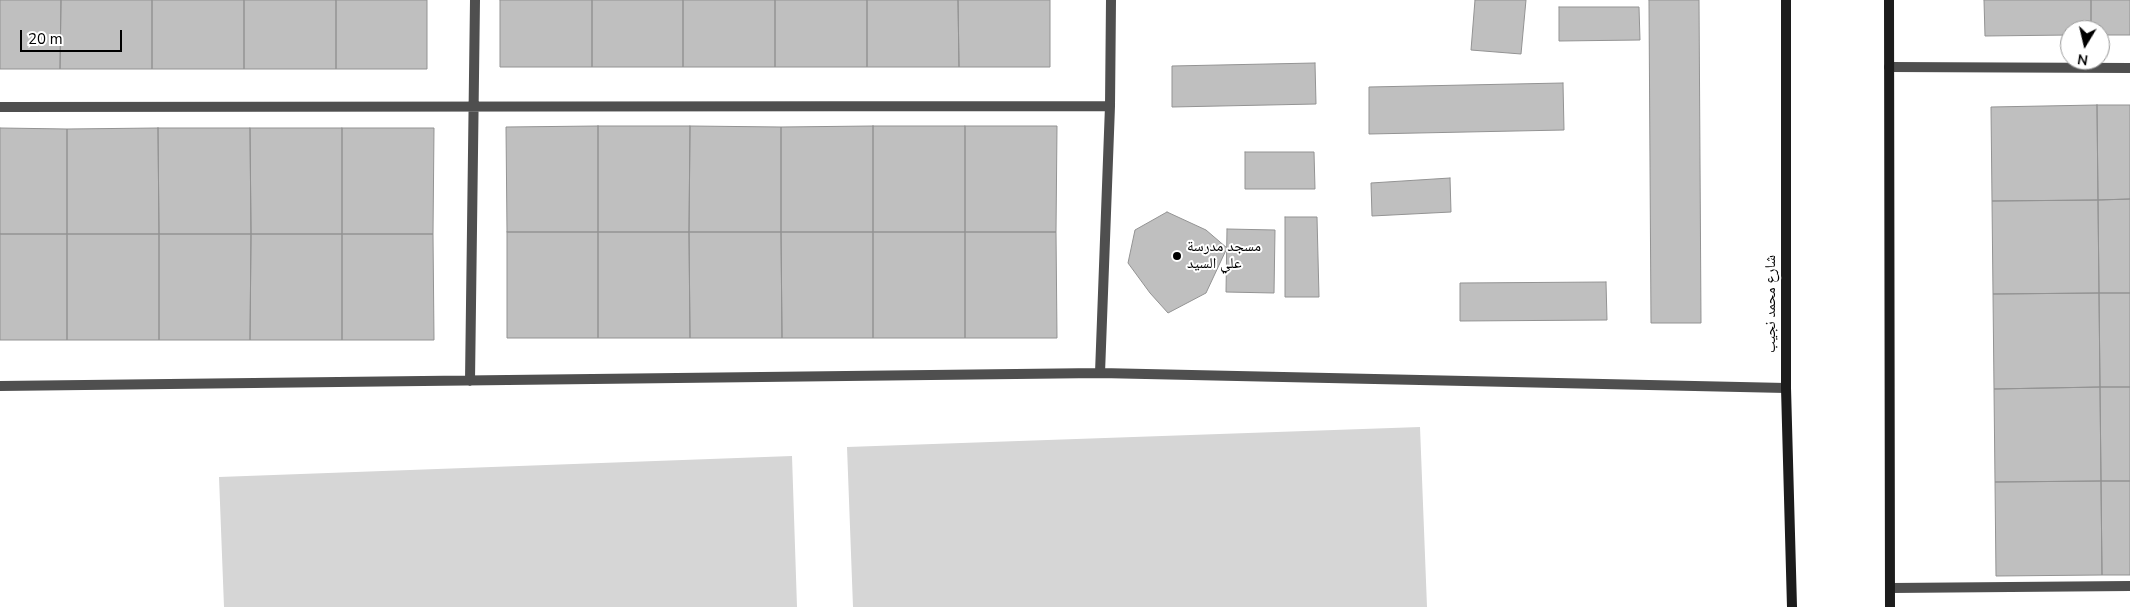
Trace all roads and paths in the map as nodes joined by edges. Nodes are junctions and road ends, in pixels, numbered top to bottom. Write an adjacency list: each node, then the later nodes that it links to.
1 (475, 0): 7 (street)
2 (1110, 0): 8 (street)
3 (1786, 0): 13 (main road, شارع محمد نجيب)
4 (1889, 0): 5 (main road)
5 (1889, 67): 6 (street); 15 (main road)
6 (2130, 68)
7 (474, 106): 8 (street); 9 (street); 11 (street)
8 (1110, 106): 10 (street)
9 (0, 107)
10 (1100, 373): 11 (street); 13 (street)
11 (470, 381): 12 (street)
12 (0, 386)
13 (1786, 388): 16 (main road, شارع محمد نجيب)
14 (2130, 586): 15 (street)
15 (1891, 588): 17 (main road)
16 (1792, 607)
17 (1890, 607)

